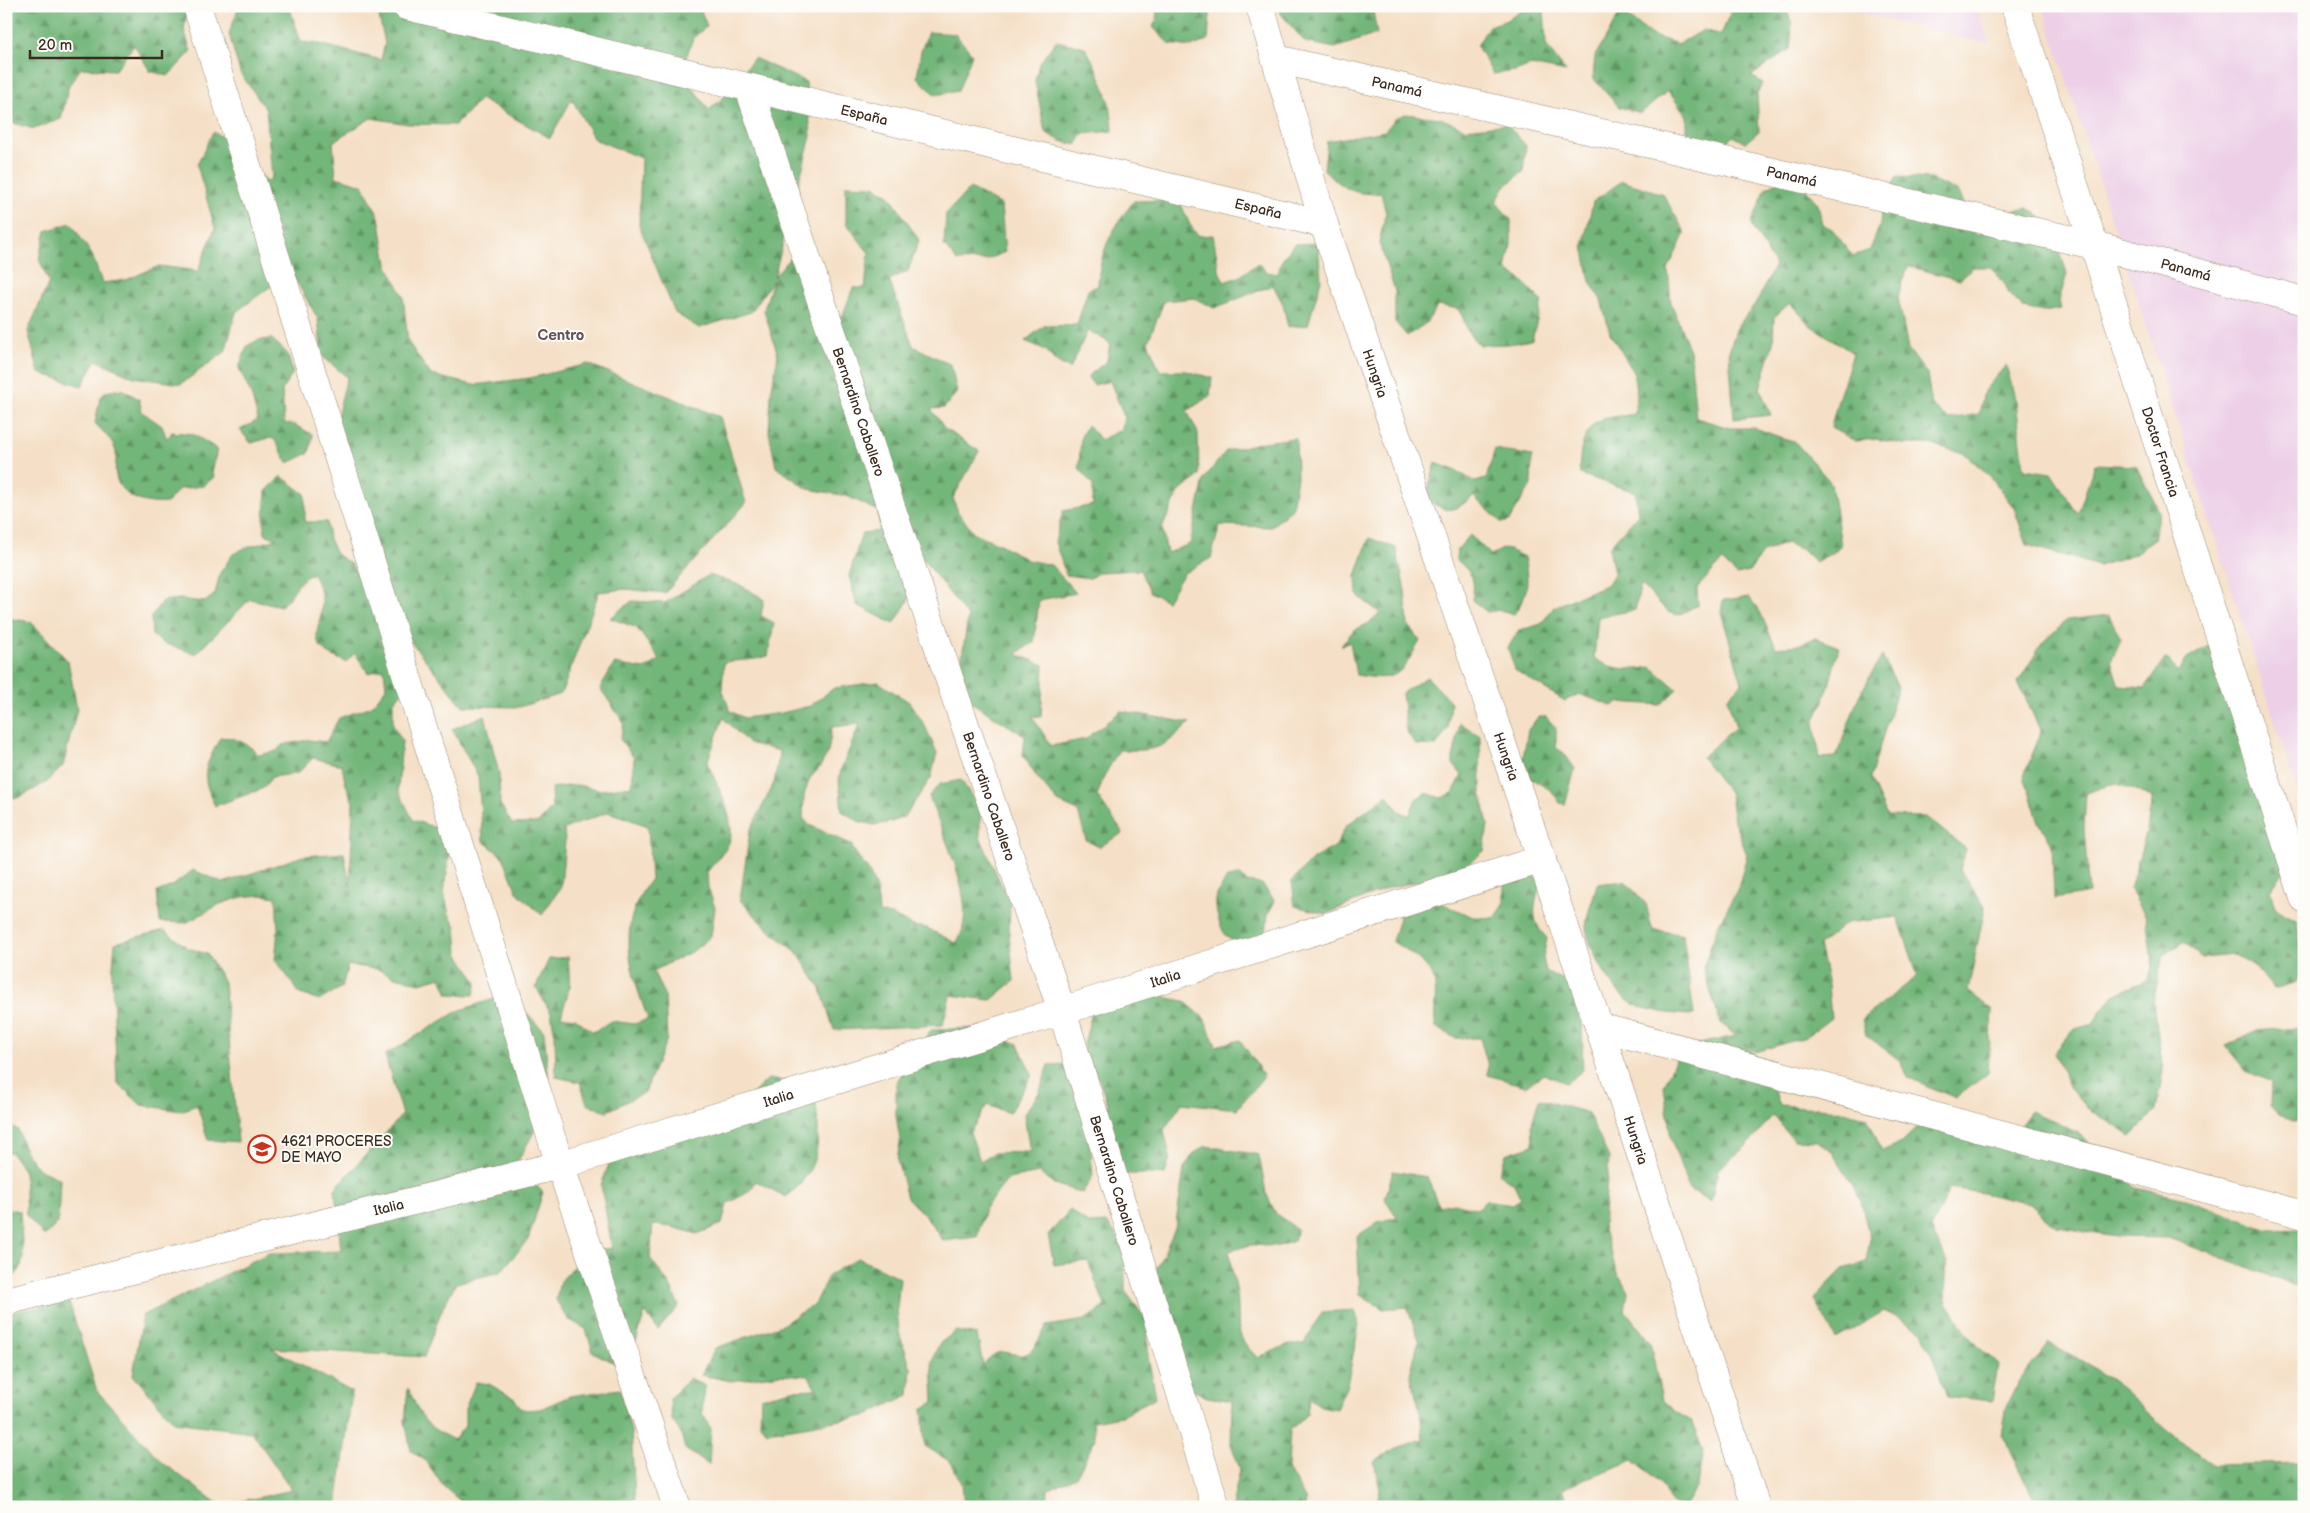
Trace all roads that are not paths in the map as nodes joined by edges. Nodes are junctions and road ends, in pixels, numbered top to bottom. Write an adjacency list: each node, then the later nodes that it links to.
1 (197, 6): 14 (street)
2 (406, 6): 6 (street, España)
3 (1260, 6): 5 (street, Hungria)
4 (2015, 6): 8 (street, Doctor Francia)
5 (1276, 59): 7 (street, Hungria); 8 (street, Panamá)
6 (749, 88): 7 (street, España); 12 (street, Bernardino Caballero)
7 (1324, 224): 10 (street, Hungria)
8 (2094, 245): 9 (street, Panamá); 11 (street, Doctor Francia)
9 (2304, 302)
10 (1542, 859): 12 (street, Italia); 13 (street, Hungria)
11 (2304, 898)
12 (1062, 1011): 14 (street, Italia); 18 (street, Bernardino Caballero)
13 (1599, 1027): 15 (street); 19 (street, Hungria)
14 (560, 1165): 16 (street, Italia); 17 (street)
15 (2304, 1215)
16 (6, 1301)
17 (677, 1507)
18 (1216, 1507)
19 (1756, 1507)

